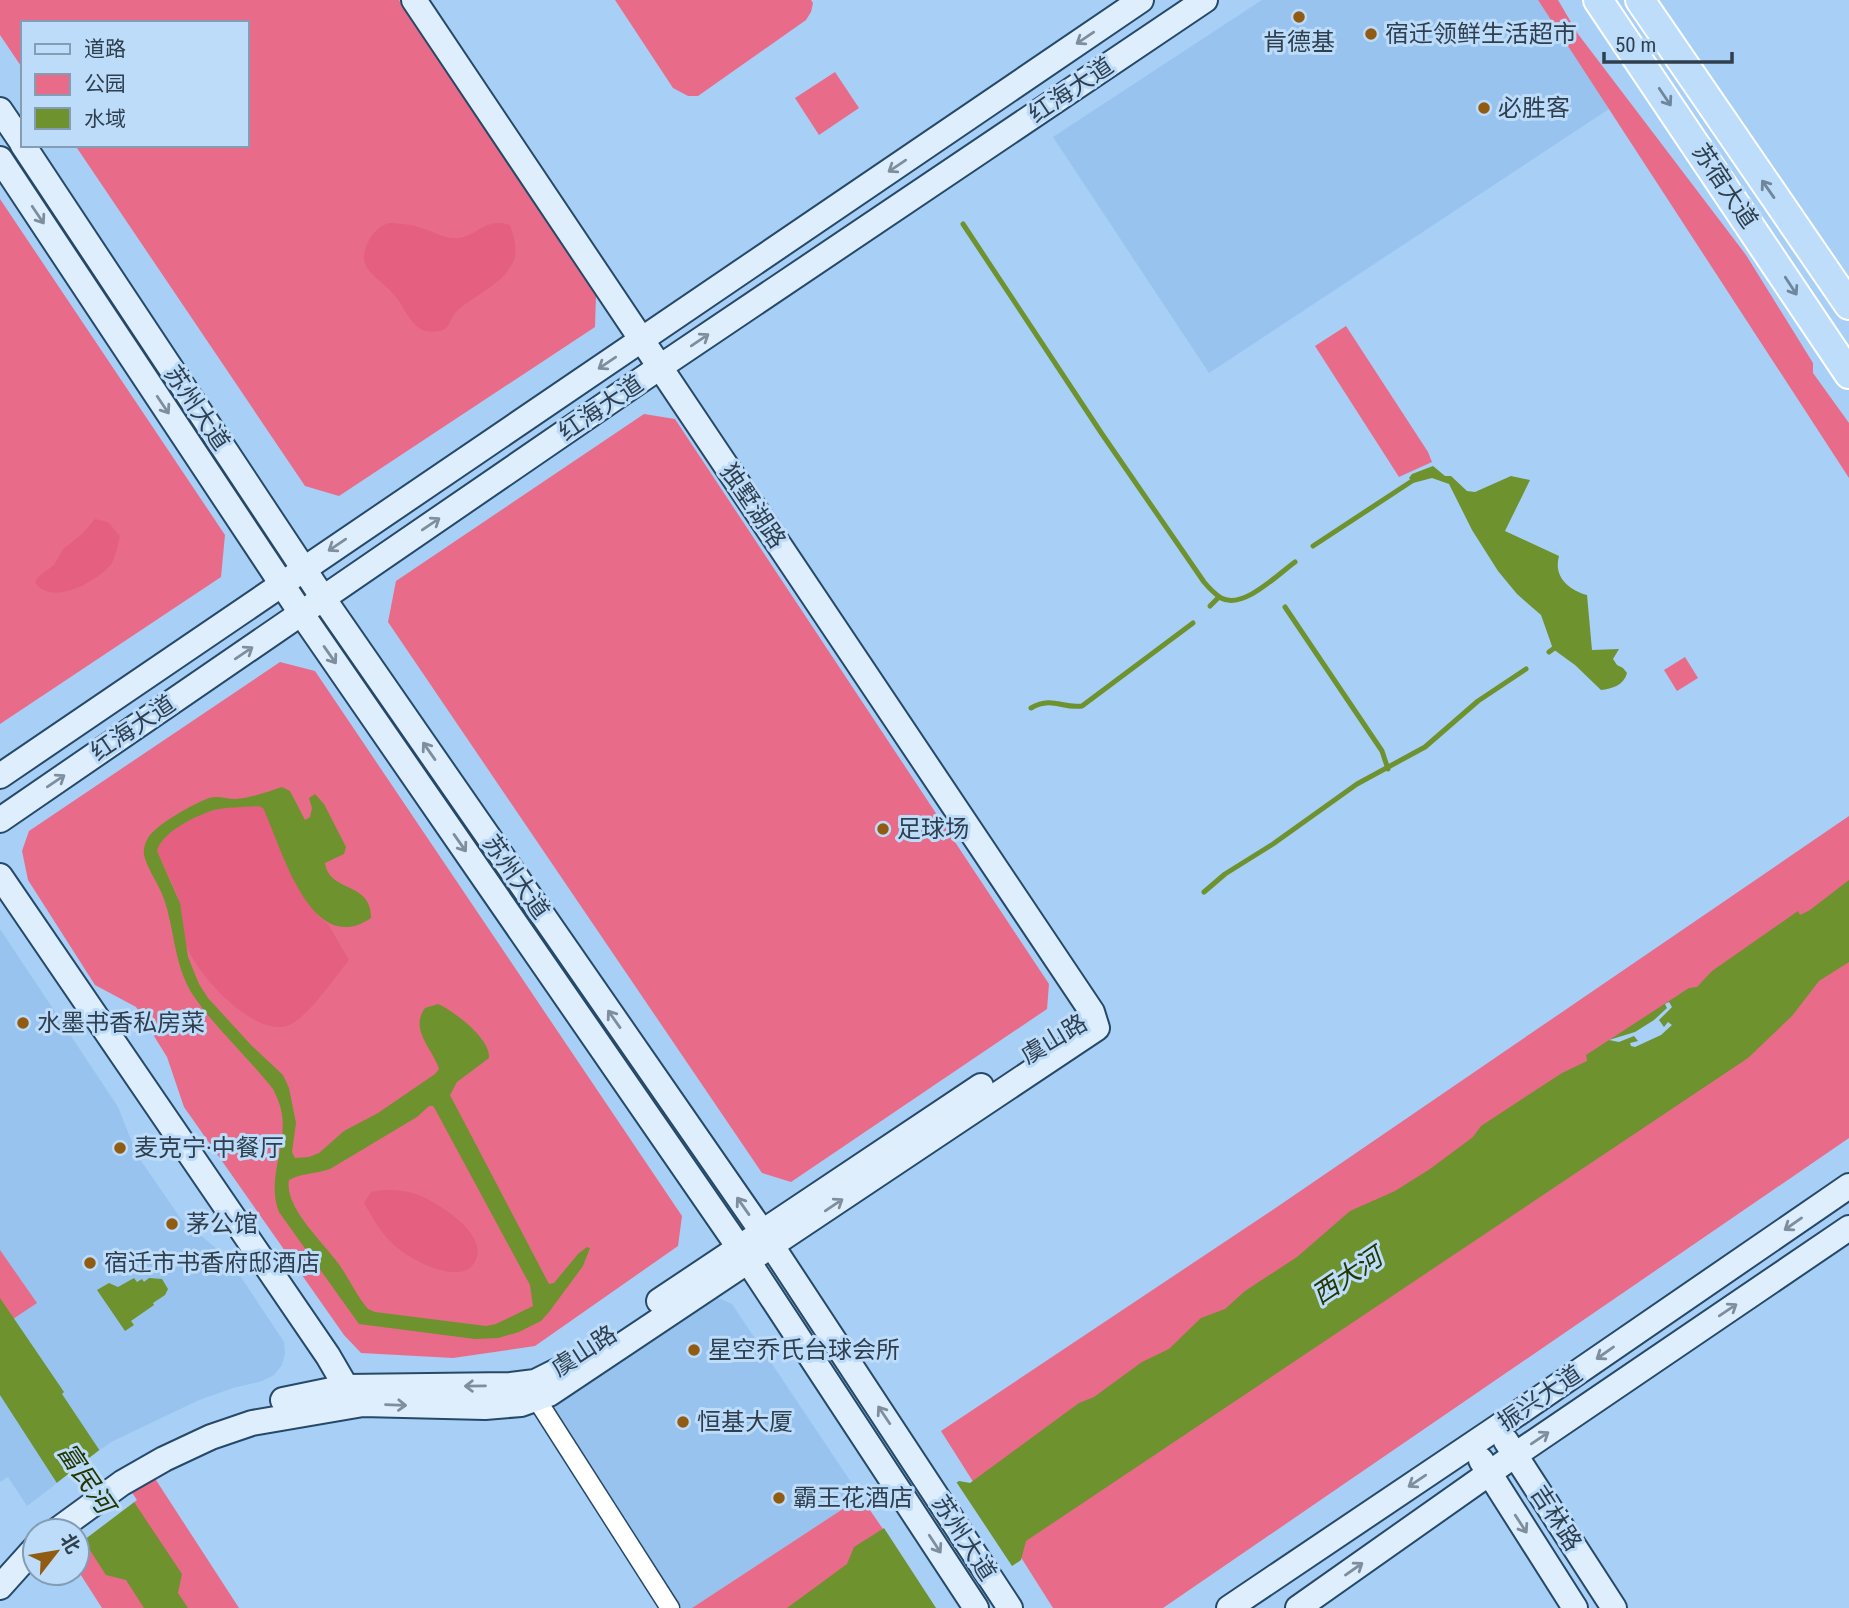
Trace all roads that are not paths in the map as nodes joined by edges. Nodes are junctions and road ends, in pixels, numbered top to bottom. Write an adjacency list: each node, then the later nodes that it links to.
1 (414, 0): 11 (street, 独墅湖路)
2 (1141, 0): 11 (street, 红海大道, one-way to 11)
3 (1205, 0): 12 (street, 红海大道, one-way to 3)
4 (1598, 0): 13 (main road, 苏宿大道, one-way to 13)
5 (1640, 0): 10 (main road, 苏宿大道, one-way to 5)
6 (0, 110): 7 (street, 苏州大道)
7 (21, 142)
8 (24, 147): 14 (street, 苏州大道)
9 (0, 159): 15 (street, 苏州大道, one-way to 15)
10 (1849, 305)
11 (642, 340): 12 (street, 独墅湖路); 14 (street, 红海大道, one-way to 14)
12 (660, 367): 16 (street, 红海大道, one-way to 12); 21 (street, 独墅湖路)
13 (1849, 374)
14 (303, 568): 15 (street, 红海大道); 16 (street, 苏州大道)
15 (281, 583): 17 (street, 苏州大道); 18 (street, 红海大道)
16 (323, 598): 17 (street, 红海大道); 24 (street, 苏州大道, one-way to 16)
17 (301, 613): 19 (street, 红海大道, one-way to 17); 25 (street, 苏州大道, one-way to 25)
18 (0, 776)
19 (0, 820)
20 (0, 876): 26 (street)
21 (1092, 1012): 24 (street, 虞山路)
22 (1849, 1186): 28 (street, 振兴大道, one-way to 28)
23 (1849, 1228): 30 (street, 振兴大道, one-way to 23)
24 (766, 1239): 25 (street, 虞山路); 39 (street, 苏州大道, one-way to 24)
25 (743, 1254): 27 (street, 虞山路); 41 (street, 苏州大道, one-way to 41)
26 (346, 1387): 27 (street, 虞山路, one-way to 26); 32 (street, 虞山路)
27 (531, 1391): 32 (street, 虞山路, one-way to 27); 40 (street)
28 (1498, 1427): 29 (street, 振兴大道); 30 (street, 吉林路)
29 (1472, 1445): 31 (street, 吉林路); 42 (street, 振兴大道, one-way to 42)
30 (1515, 1455): 31 (street, 振兴大道); 45 (street, 吉林路)
31 (1489, 1474): 43 (street, 振兴大道, one-way to 31); 44 (street, 吉林路, one-way to 44)
32 (119, 1477): 33 (street, 虞山路); 34 (street, 虞山路)
33 (57, 1517)
34 (72, 1517)
35 (21, 1546): 37 (street, 虞山路)
36 (21, 1564): 38 (street)
37 (0, 1568)
38 (0, 1587)
39 (1006, 1603)
40 (670, 1608)
41 (976, 1608)
42 (1229, 1608)
43 (1298, 1608)
44 (1575, 1608)
45 (1614, 1608)

